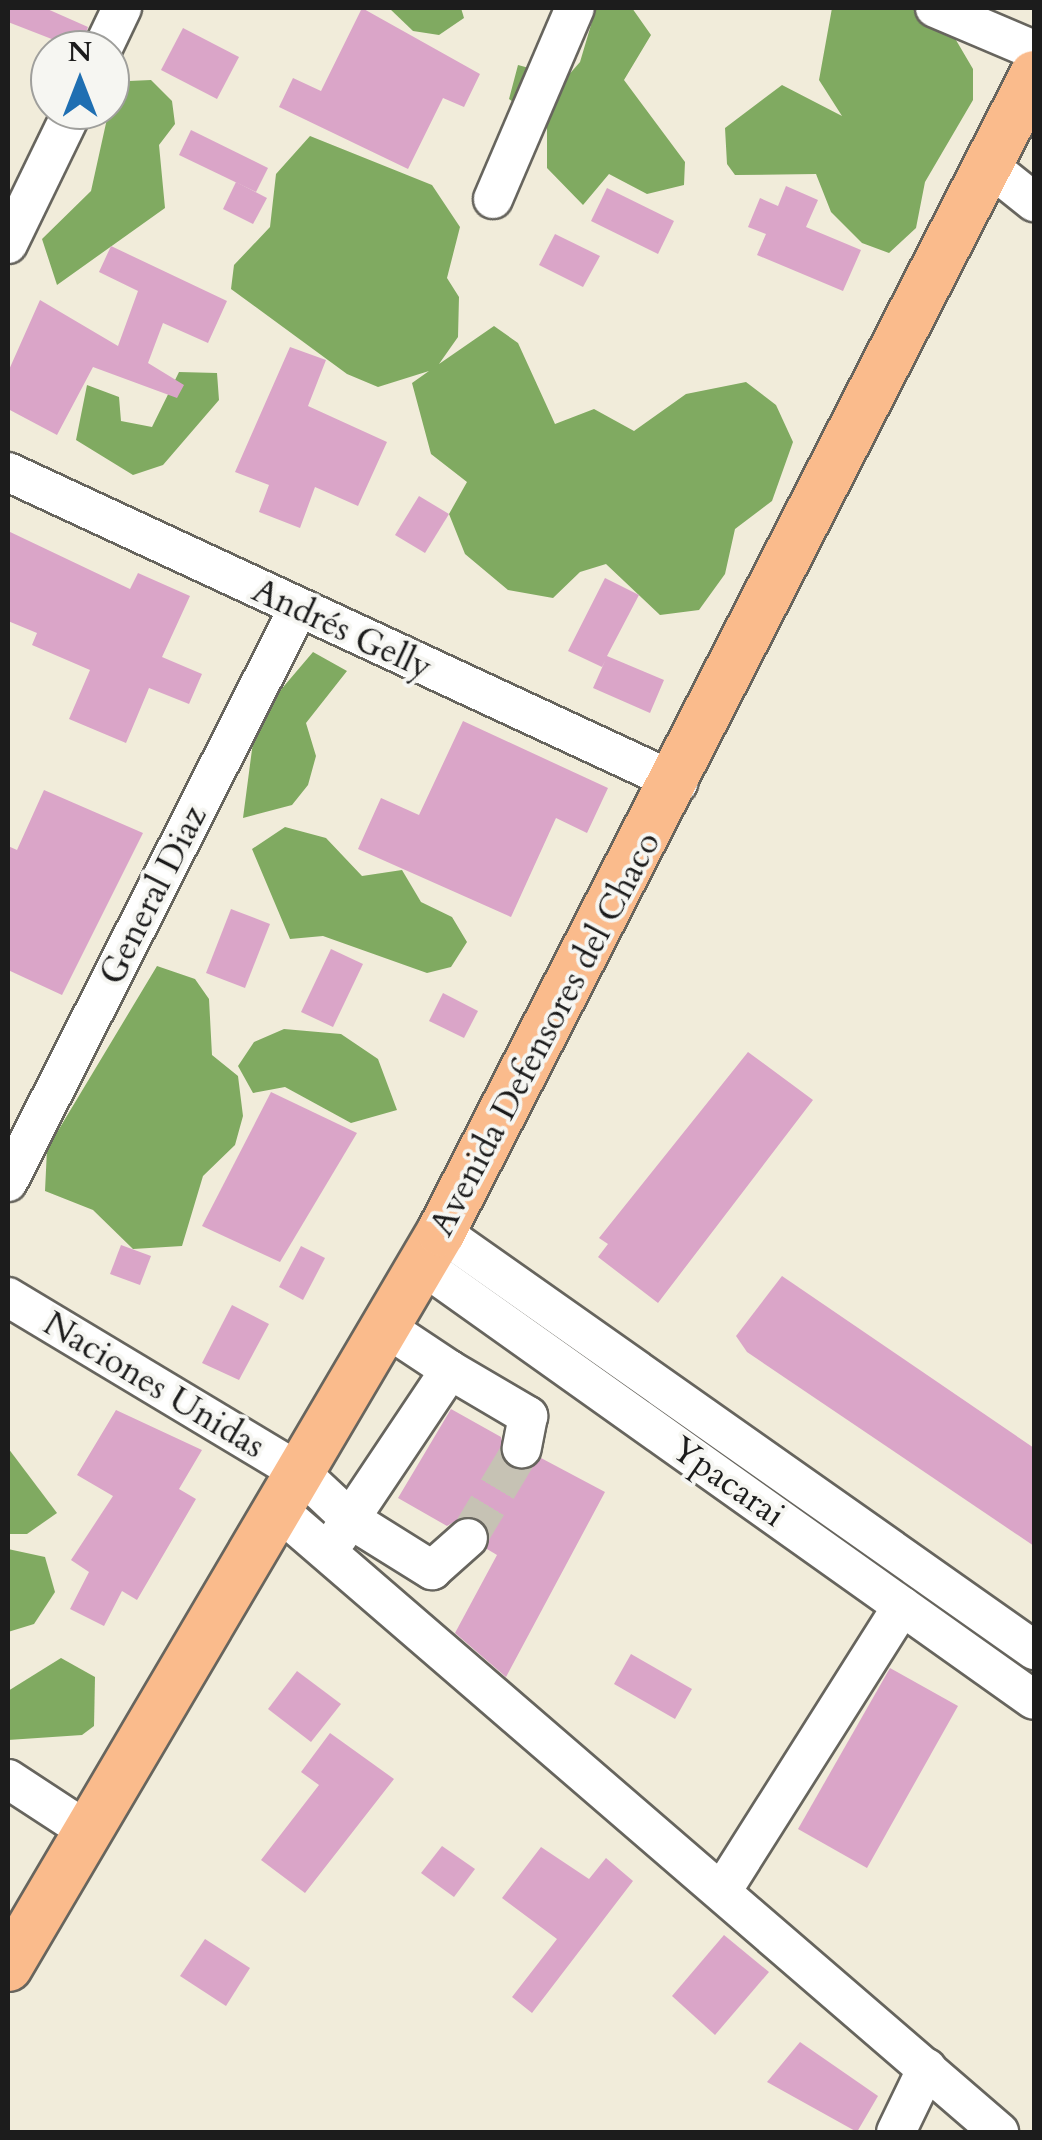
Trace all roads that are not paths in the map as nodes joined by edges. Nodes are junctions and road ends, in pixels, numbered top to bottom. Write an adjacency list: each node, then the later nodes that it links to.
1 (575, 8): 7 (street)
2 (935, 8): 3 (street)
3 (1034, 50)
4 (1034, 76): 6 (main road, Avenida Defensores del Chaco)
5 (62, 130): 9 (street)
6 (989, 166): 8 (street); 12 (main road, Avenida Defensores del Chaco)
7 (493, 199)
8 (1034, 202)
9 (8, 244)
10 (8, 472): 11 (street, Andrés Gelly)
11 (298, 609): 12 (street, Andrés Gelly); 13 (street, General Diaz)
12 (678, 783): 14 (main road, Avenida Defensores del Chaco)
13 (8, 1182)
14 (431, 1248): 16 (main road, Avenida Defensores del Chaco); 18 (street, Ypacarai); 19 (street, Ypacarai)
15 (8, 1298): 21 (street, Naciones Unidas)
16 (385, 1327): 17 (street); 21 (main road, Avenida Defensores del Chaco)
17 (450, 1370): 20 (street); 22 (street)
18 (644, 1376): 19 (street); 26 (street, Ypacarai)
19 (624, 1408): 25 (street, Ypacarai)
20 (522, 1448)
21 (289, 1491): 22 (street); 24 (street); 29 (main road, Avenida Defensores del Chaco)
22 (350, 1519): 23 (street); 24 (street)
23 (468, 1538)
24 (328, 1552): 30 (street)
25 (902, 1606): 27 (street, Ypacarai); 30 (street)
26 (1034, 1650)
27 (1034, 1700)
28 (8, 1778): 29 (street)
29 (86, 1830): 31 (main road, Avenida Defensores del Chaco)
30 (722, 1890): 32 (street)
31 (8, 1967)
32 (927, 2068): 33 (street); 34 (street)
33 (896, 2132)
34 (999, 2132)

